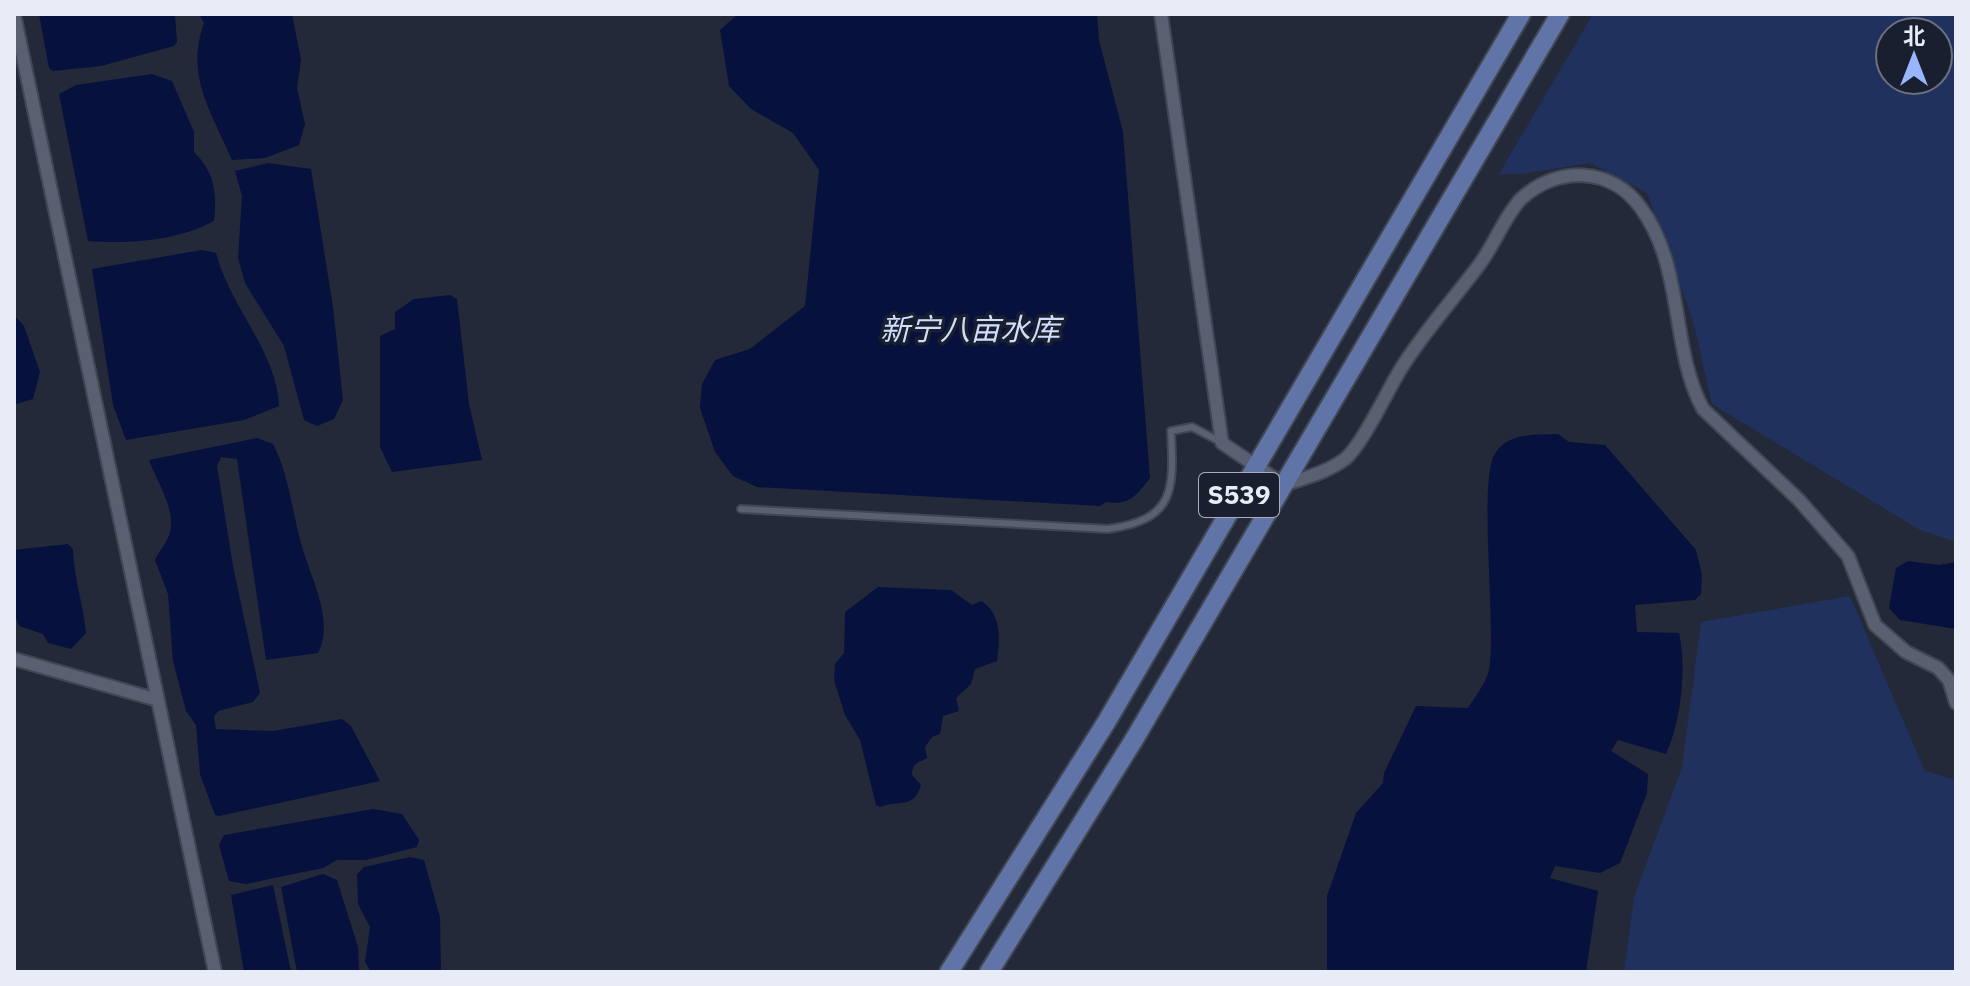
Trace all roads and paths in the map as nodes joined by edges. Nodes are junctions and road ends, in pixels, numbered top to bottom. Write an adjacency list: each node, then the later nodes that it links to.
1 (14, 14): 10 (street)
2 (1161, 14): 5 (street)
3 (1521, 14): 6 (main road, S539)
4 (1560, 14): 7 (main road, S539)
5 (1222, 443): 6 (street); 8 (lane)
6 (1255, 468): 7 (street); 13 (main road, S539)
7 (1284, 485): 11 (street); 14 (main road, S539)
8 (741, 509)
9 (14, 659): 10 (street)
10 (158, 700): 12 (street)
11 (1956, 703)
12 (215, 972)
13 (949, 972)
14 (989, 972)

